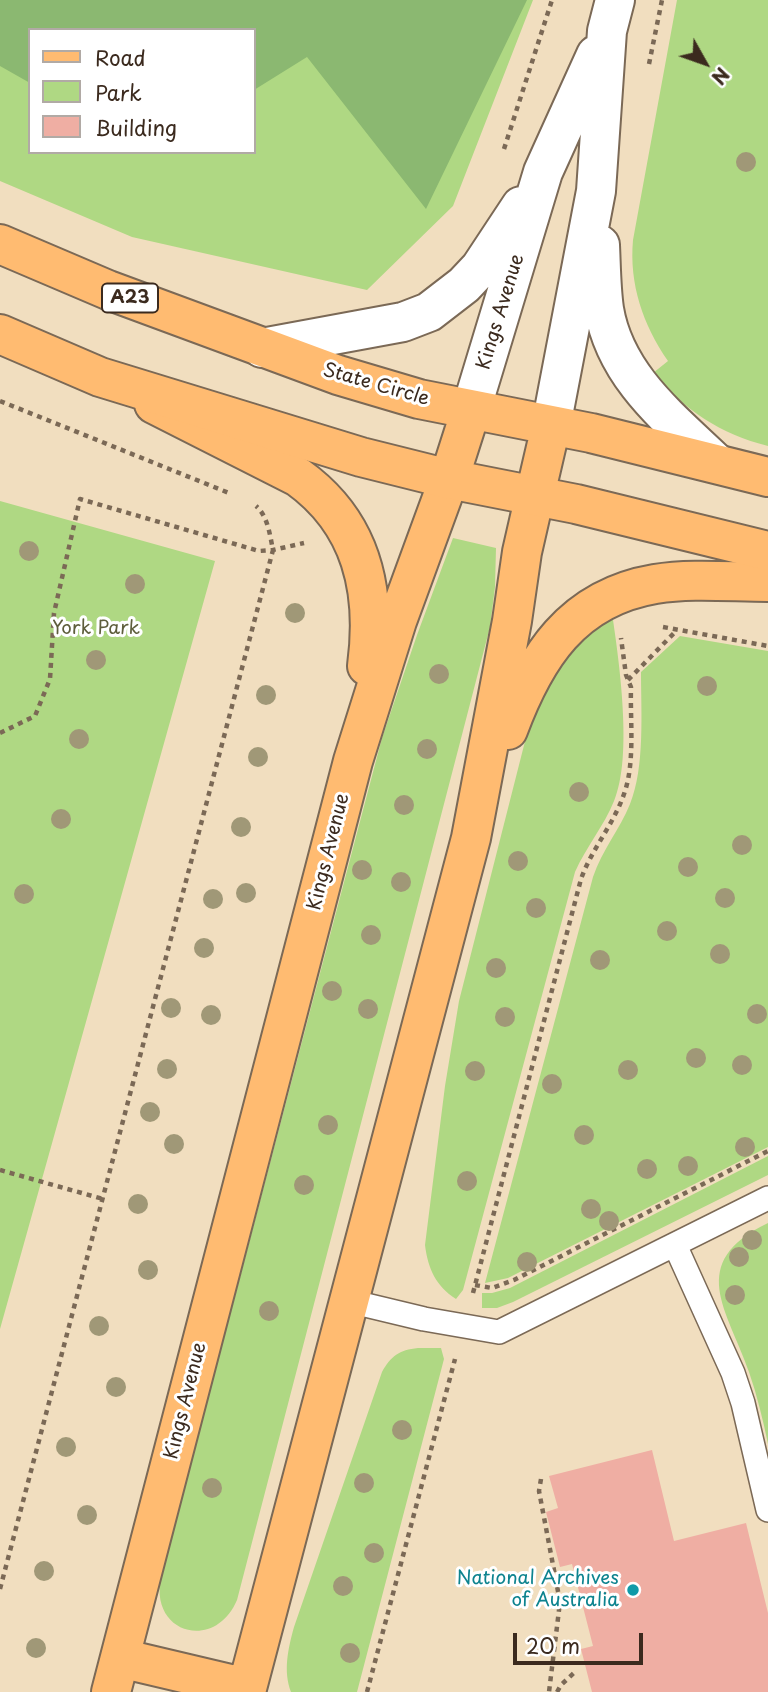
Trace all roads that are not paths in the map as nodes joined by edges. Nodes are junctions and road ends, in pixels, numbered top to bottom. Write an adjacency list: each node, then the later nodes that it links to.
1 (611, 15): 2 (street, Kings Avenue); 3 (street, Kings Avenue)
2 (543, 172): 6 (street); 8 (street, Kings Avenue)
3 (596, 191): 9 (street, Kings Avenue); 10 (street)
4 (0, 244): 6 (main road, State Circle / A23)
5 (0, 334): 7 (main road)
6 (262, 348): 8 (main road, State Circle / A23)
7 (100, 377): 12 (main road); 16 (main road)
8 (471, 410): 9 (main road, State Circle / A23); 12 (main road, Kings Avenue)
9 (551, 426): 10 (main road, State Circle / A23); 13 (main road, Kings Avenue)
10 (715, 462): 11 (main road, State Circle / A23)
11 (768, 477)
12 (449, 479): 13 (main road); 16 (main road, Kings Avenue)
13 (535, 495): 14 (main road); 17 (main road, Kings Avenue)
14 (768, 551)
15 (768, 582): 17 (main road)
16 (353, 761): 22 (main road, Kings Avenue)
17 (471, 838): 20 (main road, Kings Avenue)
18 (768, 1198): 19 (lane)
19 (675, 1245): 20 (lane); 21 (lane)
20 (349, 1301): 23 (main road, Kings Avenue)
21 (768, 1510)
22 (115, 1675): 23 (main road)
23 (246, 1690)

